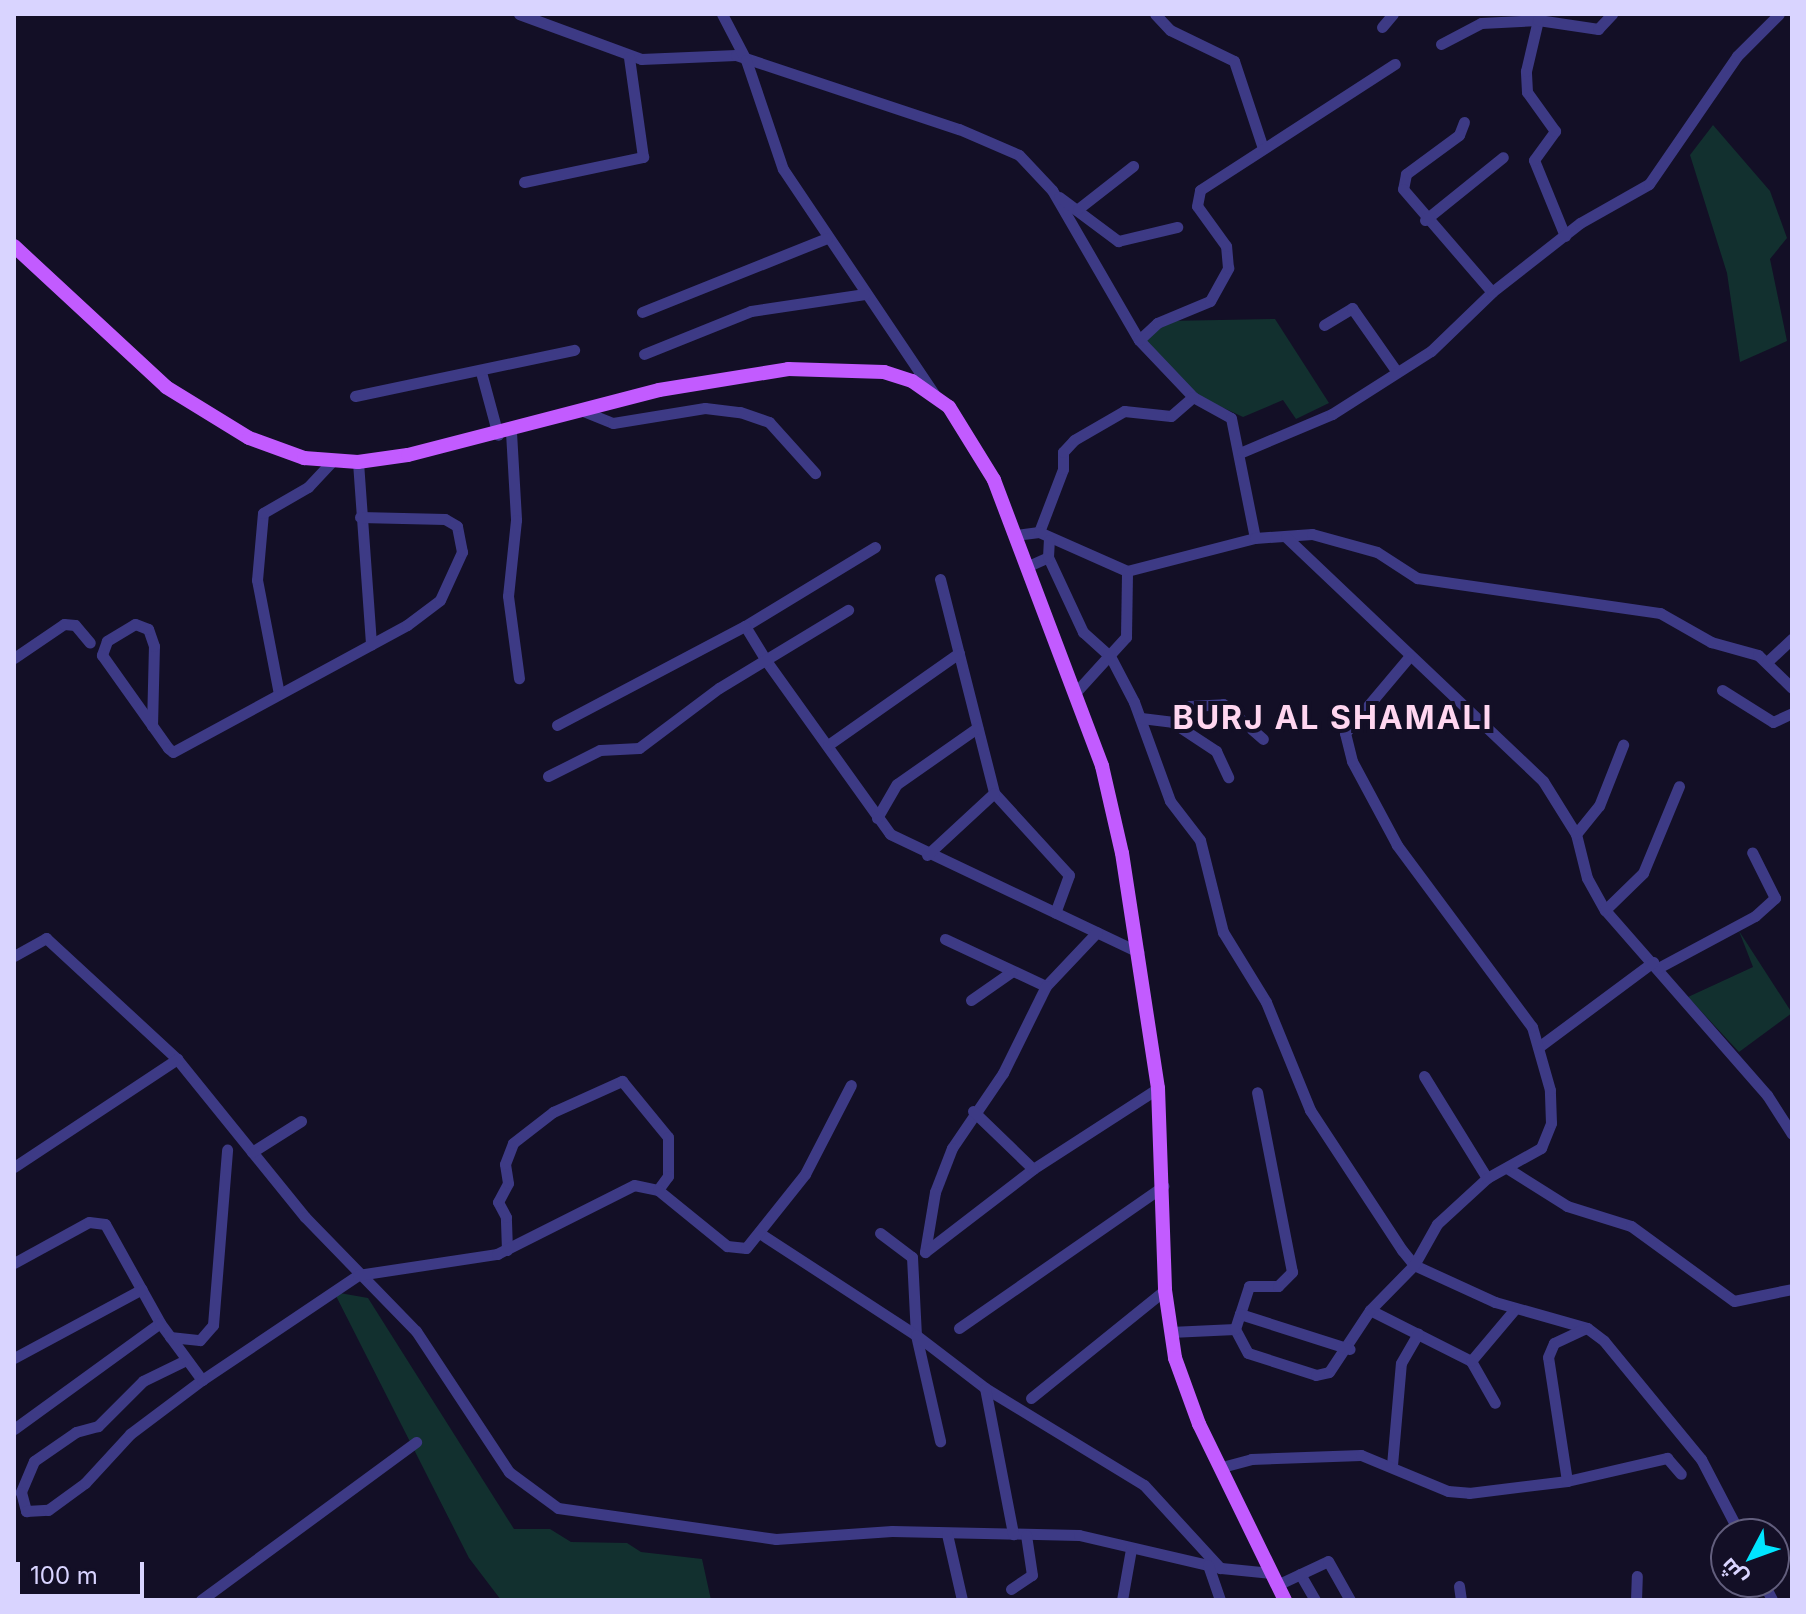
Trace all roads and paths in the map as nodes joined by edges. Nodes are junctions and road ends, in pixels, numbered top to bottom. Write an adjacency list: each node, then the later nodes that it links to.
1 (519, 14): 10 (street)
2 (722, 14): 11 (street)
3 (1155, 14): 14 (street)
4 (1393, 14): 8 (street)
5 (1612, 14): 7 (street)
6 (1779, 14): 22 (street)
7 (1538, 20): 9 (street); 22 (street)
8 (1382, 27)
9 (1441, 44)
10 (629, 57): 11 (street); 17 (street)
11 (746, 60): 18 (street); 23 (street)
12 (1395, 64): 14 (street)
13 (1464, 122): 20 (street)
14 (1262, 145): 29 (street)
15 (1503, 157): 20 (street)
16 (1133, 166): 19 (street)
17 (524, 182)
18 (1056, 196): 19 (street); 29 (street)
19 (1078, 209): 21 (street)
20 (1425, 220): 25 (street)
21 (1177, 227)
22 (1565, 236): 25 (street)
23 (827, 238): 26 (street); 27 (street)
24 (14, 246): 40 (main road)
25 (1492, 292): 33 (street)
26 (865, 294): 31 (street); 34 (street)
27 (642, 312)
28 (1324, 325): 33 (street)
29 (1139, 340): 36 (street)
30 (574, 350): 32 (street)
31 (644, 354)
32 (481, 372): 35 (street); 38 (street)
33 (1397, 372): 39 (street)
34 (935, 395): 37 (main road); 44 (main road)
35 (355, 396)
36 (1193, 397): 39 (street); 45 (street)
37 (583, 411): 38 (main road); 42 (street)
38 (504, 434): 41 (main road); 64 (street)
39 (1242, 452): 47 (street)
40 (331, 462): 41 (main road); 68 (street)
41 (358, 462): 43 (street)
42 (815, 473)
43 (360, 517): 57 (street); 57 (street)
44 (1015, 535): 45 (street); 50 (main road)
45 (1044, 536): 49 (street); 51 (street)
46 (1286, 537): 47 (street); 60 (street); 63 (street)
47 (1255, 538): 51 (street)
48 (875, 547): 54 (street)
49 (1048, 557): 50 (street); 59 (street)
50 (1026, 567): 67 (main road)
51 (1127, 571): 59 (street)
52 (940, 579): 58 (street)
53 (848, 610): 62 (street)
54 (745, 626): 62 (street); 72 (street)
55 (1792, 639): 63 (street)
56 (90, 643): 61 (street)
57 (371, 645): 68 (street)
58 (959, 653): 74 (street); 76 (street)
59 (1110, 656): 67 (street); 70 (street)
60 (1409, 657): 83 (street); 96 (street)
61 (14, 658)
62 (767, 662): 76 (street); 78 (street)
63 (1767, 662): 65 (street)
64 (519, 678)
65 (1792, 688)
66 (1722, 690): 69 (street)
67 (1075, 693): 90 (main road)
68 (279, 694): 73 (street)
69 (1792, 713)
70 (1141, 718): 71 (street); 117 (street)
71 (1172, 722): 75 (street); 79 (street)
72 (557, 725)
73 (152, 726): 73 (street)
74 (977, 728): 81 (street); 82 (street)
75 (1263, 739)
76 (828, 745): 82 (street)
77 (1623, 745): 83 (street)
78 (548, 776)
79 (1228, 777)
80 (1679, 786): 86 (street)
81 (994, 793): 85 (street); 87 (street)
82 (877, 818): 85 (street)
83 (1576, 834): 86 (street)
84 (1752, 852): 92 (street)
85 (927, 855): 87 (street)
86 (1605, 910): 92 (street)
87 (1055, 913): 88 (street)
88 (1097, 932): 90 (street); 94 (street)
89 (945, 939): 93 (street)
90 (1138, 952): 100 (main road)
91 (14, 956): 97 (street)
92 (1656, 965): 96 (street); 104 (street)
93 (1011, 972): 94 (street); 95 (street)
94 (1046, 986): 102 (street)
95 (971, 1000)
96 (1540, 1046): 108 (street)
97 (177, 1059): 106 (street); 107 (street)
98 (1424, 1076): 110 (street)
99 (851, 1085): 114 (street)
100 (1158, 1088): 109 (street); 111 (main road)
101 (1257, 1092): 124 (street)
102 (973, 1111): 109 (street); 109 (street)
103 (301, 1121): 106 (street)
104 (1792, 1134)
105 (227, 1150): 132 (street)
106 (252, 1152): 118 (street)
107 (14, 1167)
108 (1507, 1168): 110 (street); 120 (street)
109 (1033, 1169)
110 (1487, 1178): 117 (street)
111 (1163, 1186): 121 (main road); 126 (street)
112 (658, 1190): 114 (street); 115 (street); 115 (street)
113 (880, 1233): 131 (street)
114 (761, 1234): 131 (street)
115 (507, 1250): 118 (street)
116 (14, 1263): 119 (street)
117 (1414, 1265): 122 (street); 123 (street)
118 (358, 1275): 137 (street); 149 (street)
119 (142, 1289): 125 (street); 134 (street)
120 (1792, 1289)
121 (1165, 1290): 129 (main road); 139 (street)
122 (1515, 1309): 128 (street); 136 (street)
123 (1370, 1310): 130 (street); 133 (street)
124 (1240, 1314): 127 (street); 133 (street)
125 (160, 1323): 132 (street); 141 (street)
126 (959, 1328)
127 (1235, 1329): 129 (street); 133 (street)
128 (1584, 1329): 147 (street); 148 (street)
129 (1170, 1332): 145 (main road)
130 (1418, 1333): 136 (street); 144 (street)
131 (916, 1335): 138 (street); 142 (street)
132 (170, 1337): 135 (street)
133 (1350, 1349)
134 (14, 1358)
135 (186, 1360): 137 (street); 137 (street)
136 (1471, 1361): 140 (street)
137 (202, 1380)
138 (985, 1388): 150 (street); 153 (street)
139 (1031, 1398)
140 (1495, 1403)
141 (14, 1429)
142 (940, 1441)
143 (416, 1442): 159 (street)
144 (1392, 1465): 145 (street); 147 (street)
145 (1222, 1467): 156 (main road)
146 (1681, 1474): 147 (street)
147 (1567, 1481)
148 (1732, 1518)
149 (947, 1534): 150 (street); 160 (street)
150 (1020, 1535): 151 (street); 158 (street)
151 (1131, 1549): 152 (street); 161 (street)
152 (1208, 1565): 153 (street); 162 (street)
153 (1221, 1568): 156 (street)
154 (1300, 1574): 156 (street); 164 (street); 165 (street)
155 (1637, 1576): 167 (street)
156 (1275, 1579): 163 (main road)
157 (1459, 1586): 166 (street)
158 (1011, 1589)
159 (201, 1600)
160 (962, 1600)
161 (1122, 1600)
162 (1220, 1600)
163 (1285, 1600)
164 (1315, 1600)
165 (1350, 1600)
166 (1461, 1600)
167 (1636, 1600)

